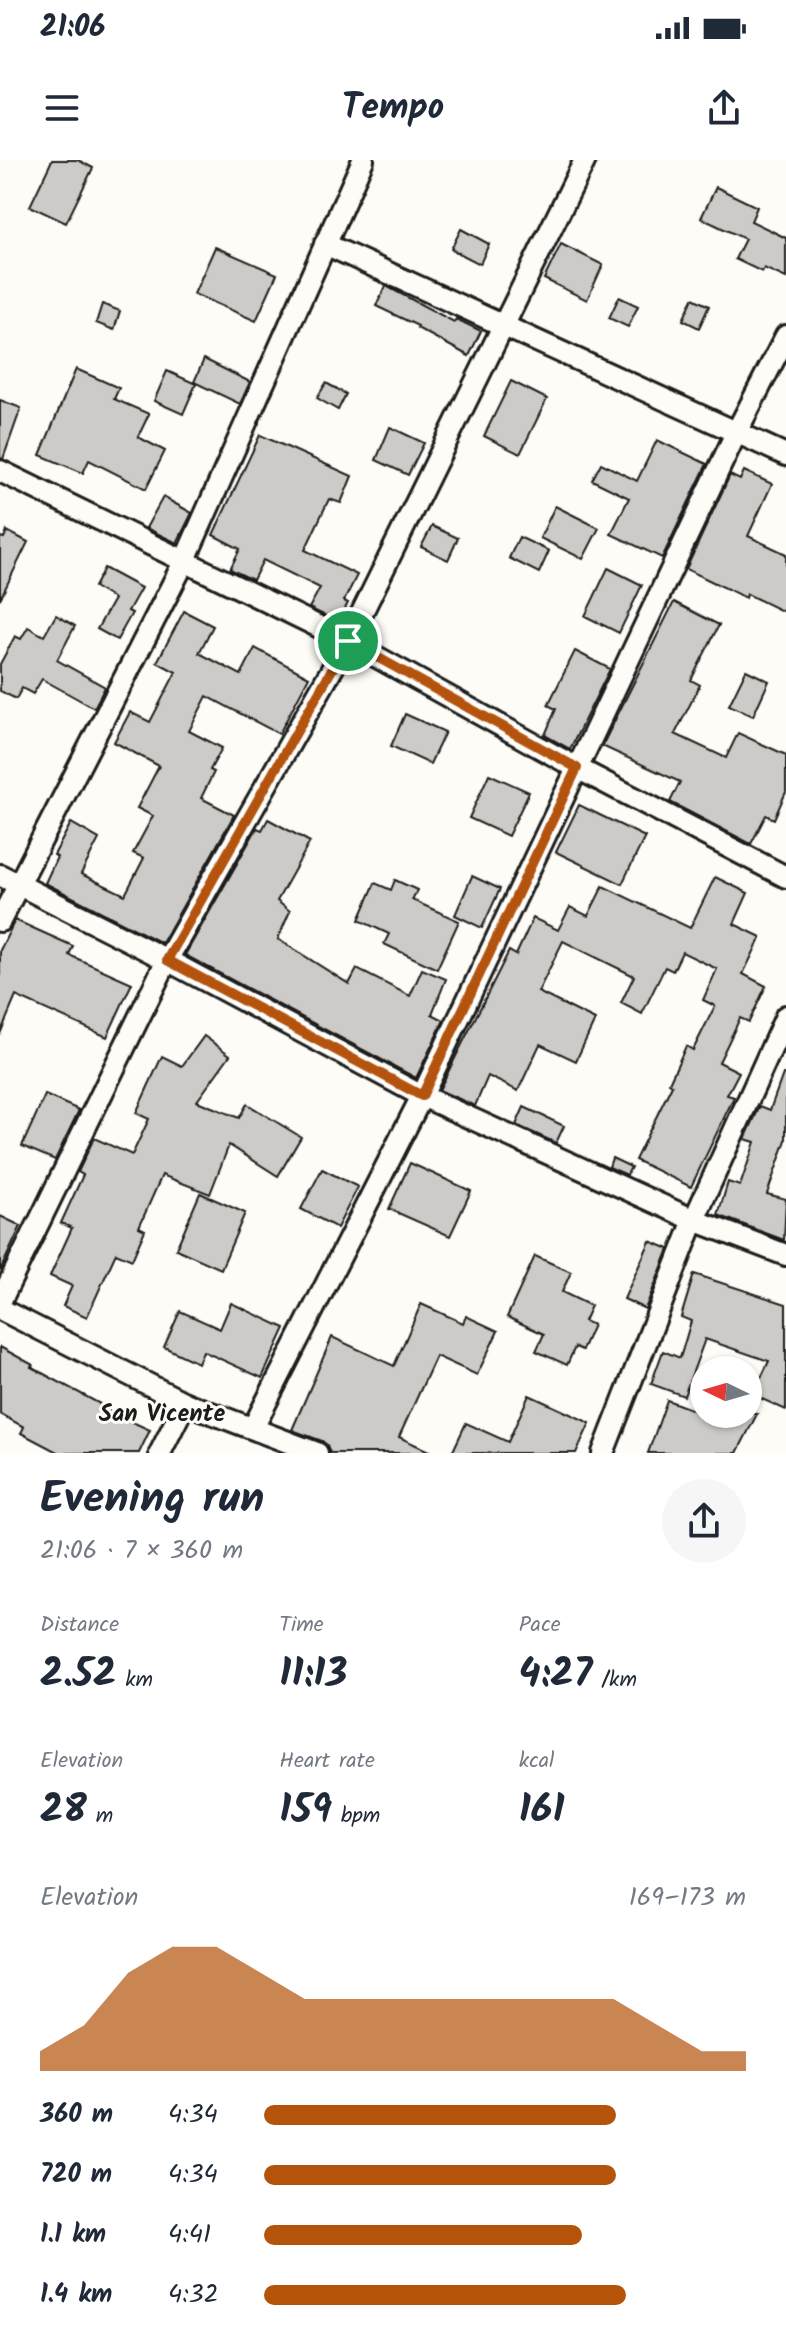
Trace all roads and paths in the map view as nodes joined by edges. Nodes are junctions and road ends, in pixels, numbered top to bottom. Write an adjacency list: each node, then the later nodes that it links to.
1 (363, 160): 3 (street)
2 (585, 160): 4 (street)
3 (325, 244): 4 (street); 9 (street)
4 (503, 327): 6 (street); 10 (street)
5 (786, 336): 6 (street)
6 (736, 433): 7 (street); 11 (street)
7 (786, 455)
8 (0, 471): 9 (street)
9 (184, 562): 10 (street); 14 (street)
10 (348, 641): 11 (street); 16 (street)
11 (577, 768): 13 (street); 18 (street)
12 (0, 875): 14 (street)
13 (786, 877)
14 (20, 884): 15 (street); 16 (street)
15 (0, 921)
16 (167, 960): 18 (street); 21 (street)
17 (786, 1016): 19 (street)
18 (422, 1096): 19 (street); 24 (street)
19 (694, 1220): 20 (street); 27 (street)
20 (786, 1255)
21 (0, 1302)
22 (0, 1309): 23 (street)
23 (185, 1403): 24 (street); 25 (street)
24 (253, 1428): 26 (street)
25 (160, 1453)
26 (317, 1453)
27 (603, 1453)

